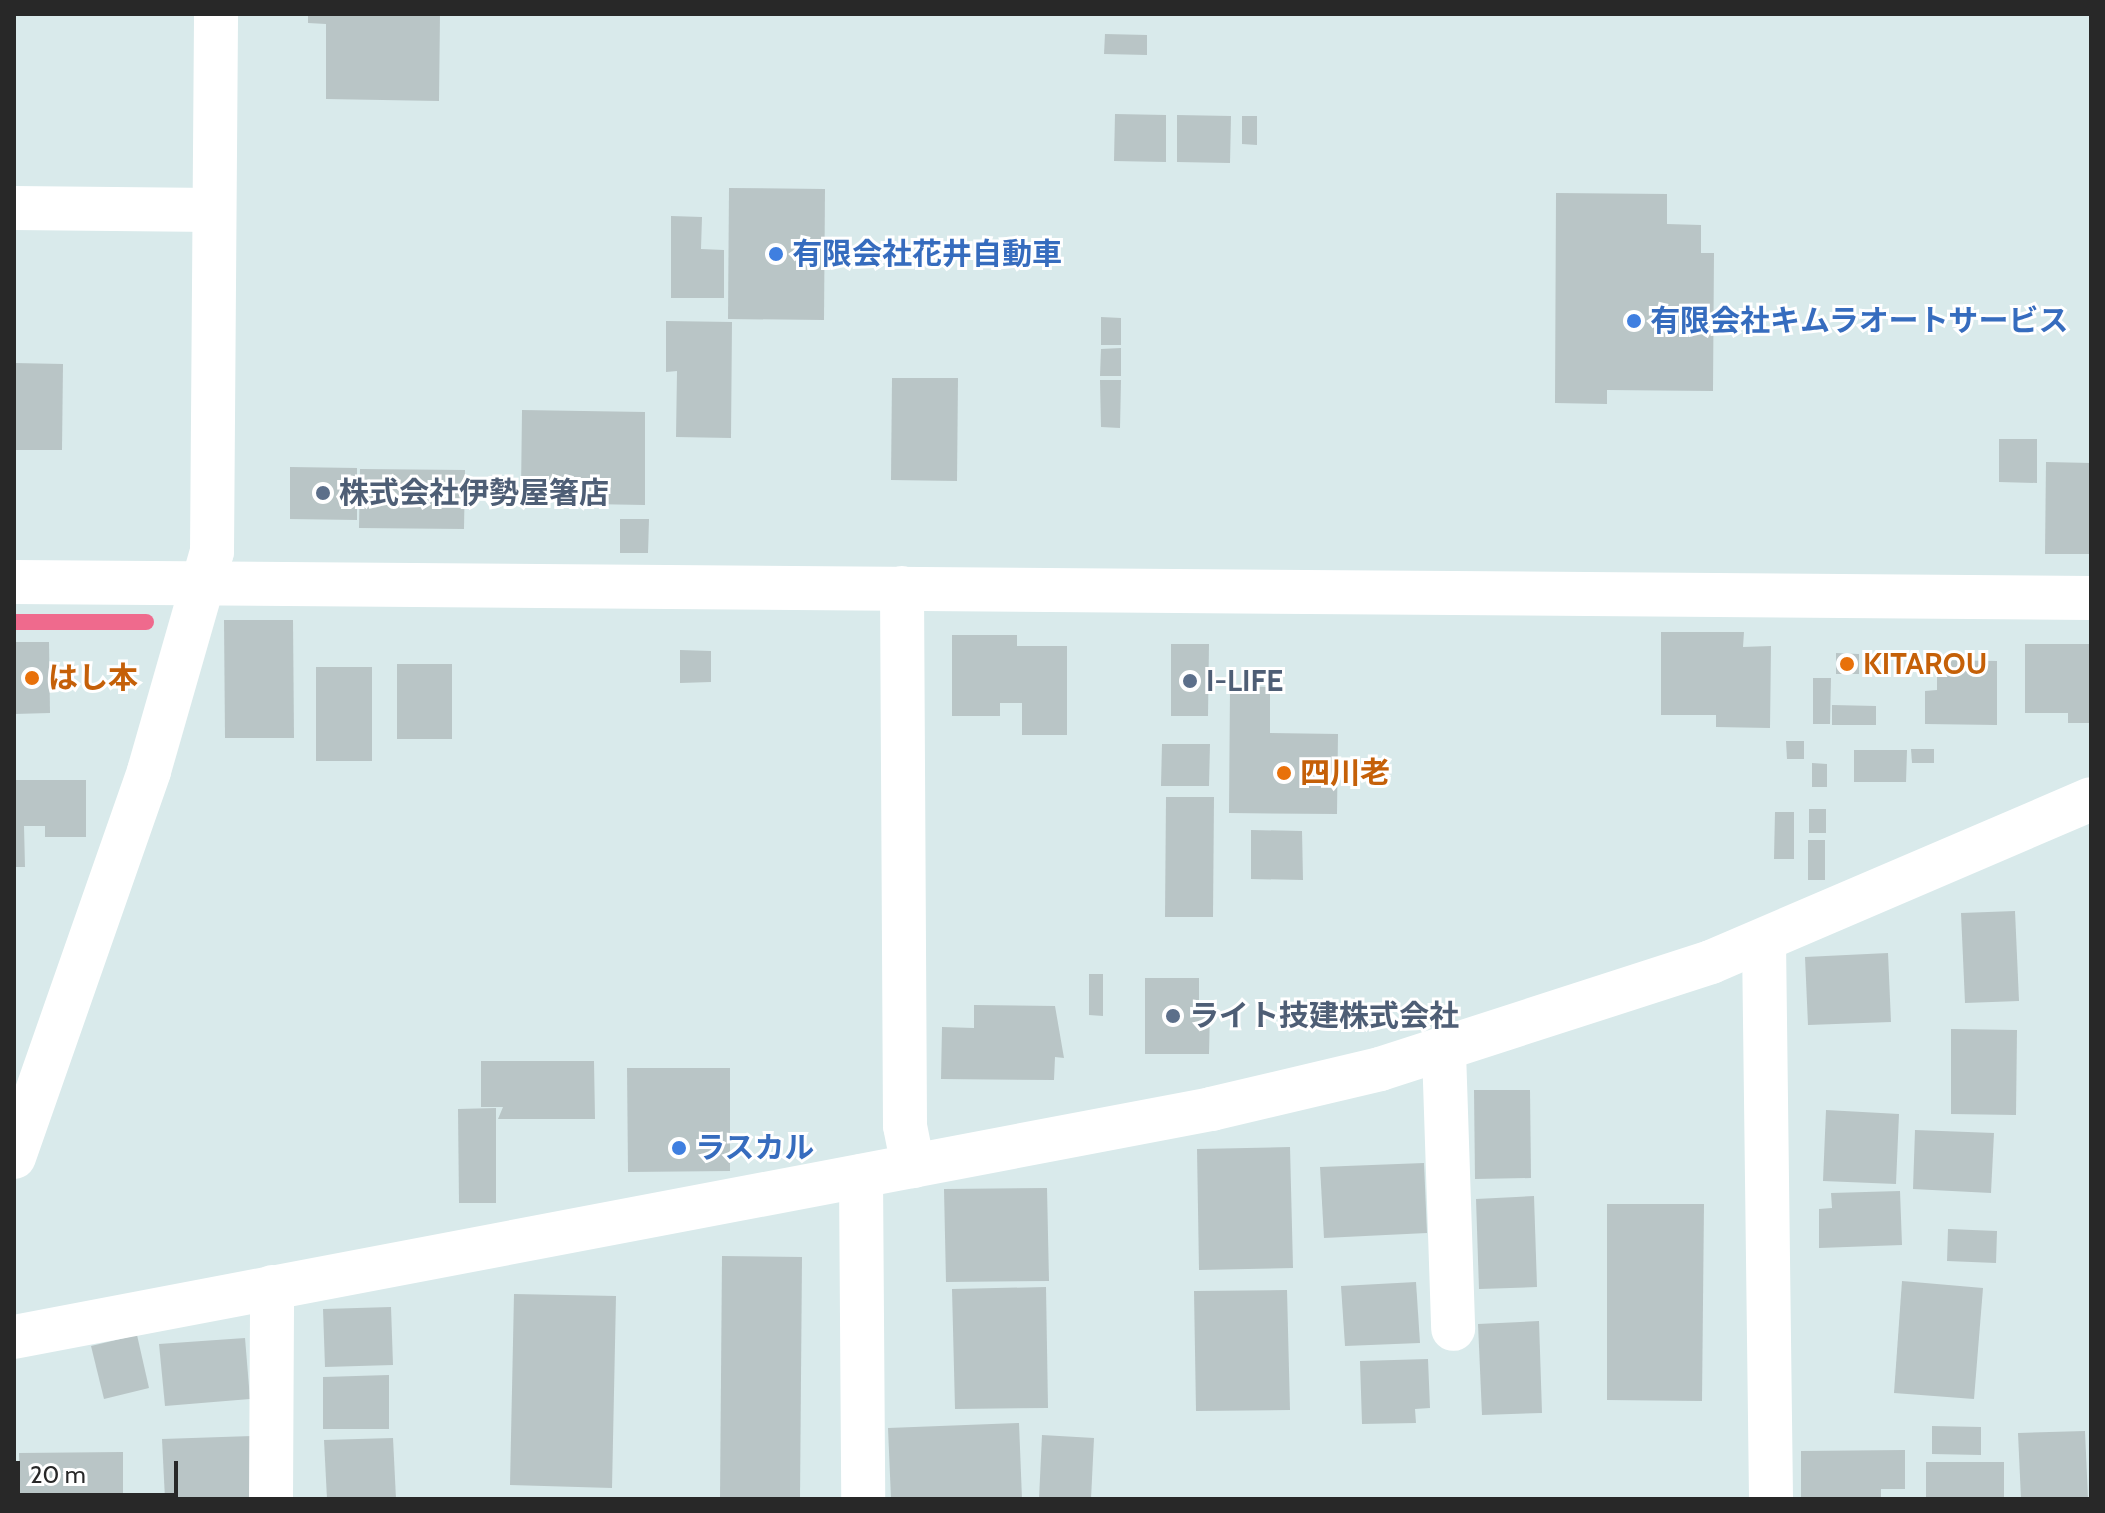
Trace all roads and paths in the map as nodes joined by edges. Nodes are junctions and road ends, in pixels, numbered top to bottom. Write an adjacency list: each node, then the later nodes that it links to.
1 (216, 14): 3 (street)
2 (14, 208): 3 (street)
3 (214, 210): 5 (street)
4 (14, 582): 5 (street)
5 (203, 582): 6 (street); 11 (street)
6 (902, 588): 7 (street); 12 (street)
7 (2091, 598)
8 (2091, 799): 9 (street)
9 (1764, 941): 10 (street); 19 (street)
10 (1444, 1052): 12 (street); 15 (street)
11 (14, 1157)
12 (913, 1166): 13 (street)
13 (861, 1176): 14 (street); 18 (street)
14 (272, 1287): 16 (street); 17 (street)
15 (1453, 1329)
16 (14, 1337)
17 (271, 1499)
18 (863, 1499)
19 (1771, 1499)

